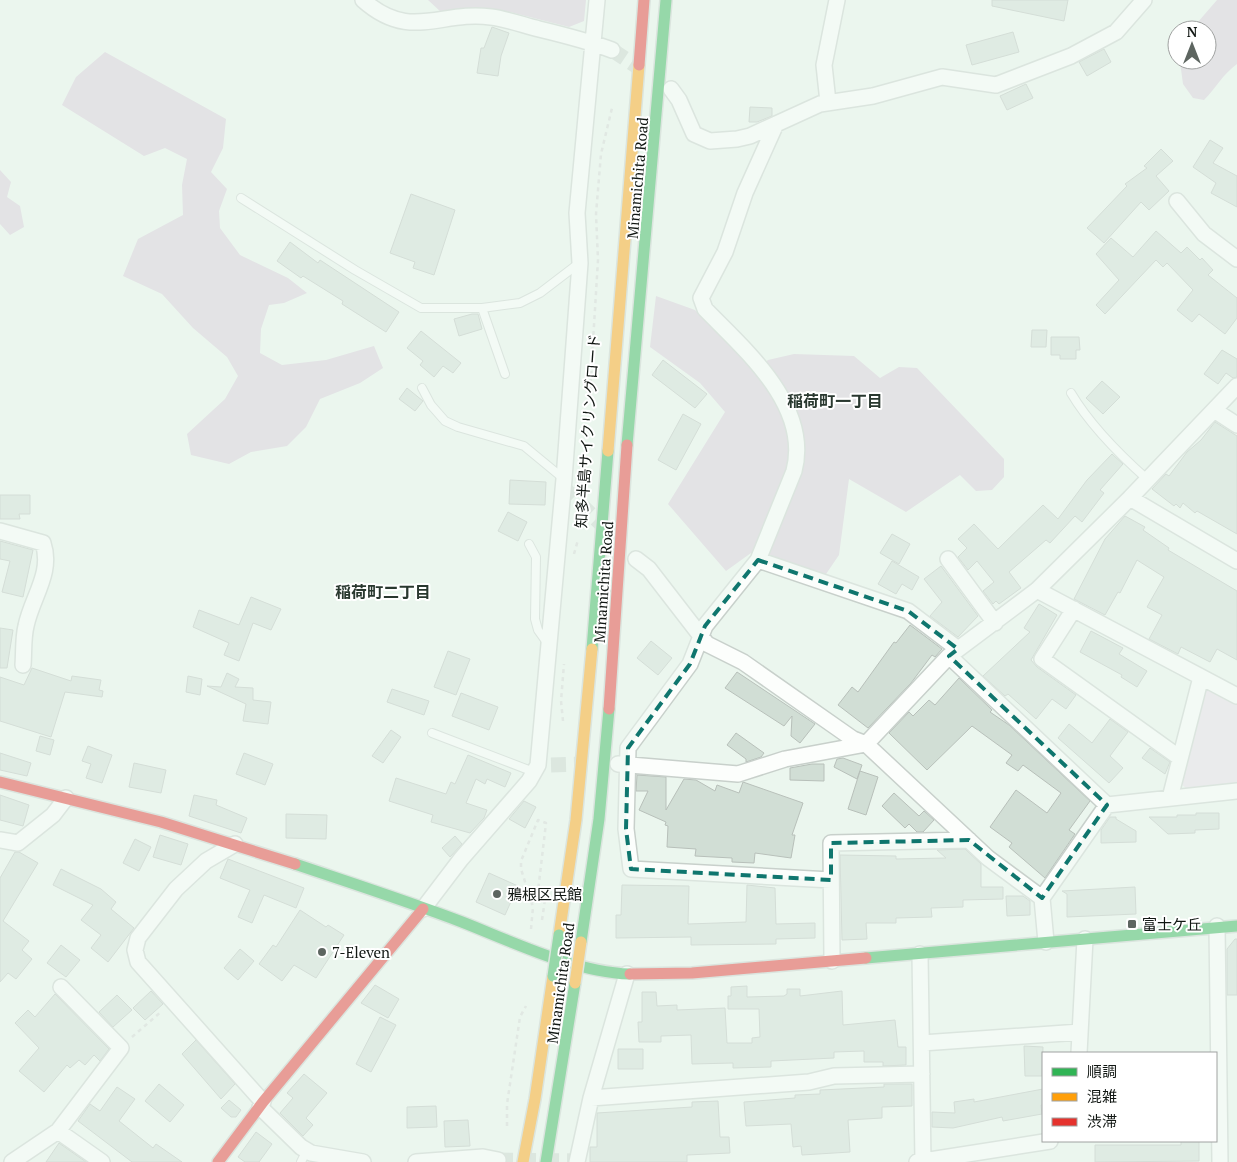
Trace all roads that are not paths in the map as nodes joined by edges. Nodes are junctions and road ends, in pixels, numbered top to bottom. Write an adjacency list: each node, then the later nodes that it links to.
1 (363, 0): 7 (street)
2 (597, 0): 7 (street)
3 (644, 0): 81 (main road, Minamichita Road, bridge)
4 (666, 0): 82 (main road, Minamichita Road, bridge)
5 (837, 0): 10 (street)
6 (1144, 0): 10 (street)
7 (593, 43): 8 (street); 15 (street)
8 (612, 50)
9 (672, 89): 11 (street)
10 (828, 102): 11 (street)
11 (776, 124): 30 (street)
12 (241, 198): 16 (lane)
13 (1177, 201): 14 (street)
14 (1237, 259)
15 (580, 263): 16 (lane); 23 (street)
16 (482, 308): 17 (lane)
17 (505, 374)
18 (1237, 386): 21 (street)
19 (422, 388): 23 (lane)
20 (1071, 393): 24 (lane)
21 (1214, 410): 22 (street); 24 (street)
22 (1237, 425)
23 (564, 480): 36 (street)
24 (1147, 480): 25 (street)
25 (1130, 498): 31 (street); 32 (street)
26 (0, 531): 38 (street)
27 (529, 544): 36 (lane)
28 (636, 559): 35 (street)
29 (948, 559): 34 (street)
30 (758, 560): 35 (street); 37 (street)
31 (1237, 561)
32 (1037, 590): 33 (street); 34 (street)
33 (1074, 609): 39 (street); 43 (street)
34 (995, 623): 37 (street)
35 (702, 638): 42 (street); 44 (street)
36 (549, 646): 45 (street)
37 (954, 653): 42 (street); 50 (street)
38 (23, 665)
39 (1201, 678): 40 (street); 43 (street)
40 (1237, 696)
41 (432, 733): 45 (lane)
42 (866, 744): 44 (street); 52 (street)
43 (1180, 758): 49 (street)
44 (621, 764): 54 (street)
45 (541, 767): 56 (street)
46 (0, 782): 48 (main road)
47 (1237, 791): 49 (street)
48 (66, 798): 51 (street); 53 (main road)
49 (1170, 798): 50 (street)
50 (1107, 805): 55 (street)
51 (0, 840)
52 (968, 840): 54 (street); 55 (street)
53 (235, 844): 56 (main road); 70 (street)
54 (831, 880): 62 (street)
55 (1042, 898): 60 (street)
56 (423, 908): 63 (main road); 70 (main road)
57 (1216, 926): 58 (main road); 59 (main road); 71 (street)
58 (1237, 926)
59 (1085, 939): 60 (main road); 65 (street)
60 (1046, 942): 61 (main road)
61 (920, 954): 62 (main road); 66 (street)
62 (832, 961): 63 (main road)
63 (627, 974): 69 (street)
64 (61, 986): 72 (street)
65 (1080, 1032): 66 (street); 67 (street)
66 (922, 1043): 68 (street)
67 (1079, 1052)
68 (922, 1074): 69 (street); 84 (street)
69 (591, 1098): 83 (street)
70 (262, 1104): 74 (street); 78 (main road)
71 (1218, 1128): 85 (street)
72 (58, 1131): 76 (street); 77 (street)
73 (1044, 1142): 84 (street)
74 (304, 1156): 79 (street)
75 (498, 1160): 80 (street)
76 (12, 1162)
77 (102, 1162)
78 (218, 1162)
79 (362, 1162)
80 (416, 1162)
81 (523, 1162)
82 (546, 1162)
83 (577, 1162)
84 (921, 1162)
85 (1220, 1162)

